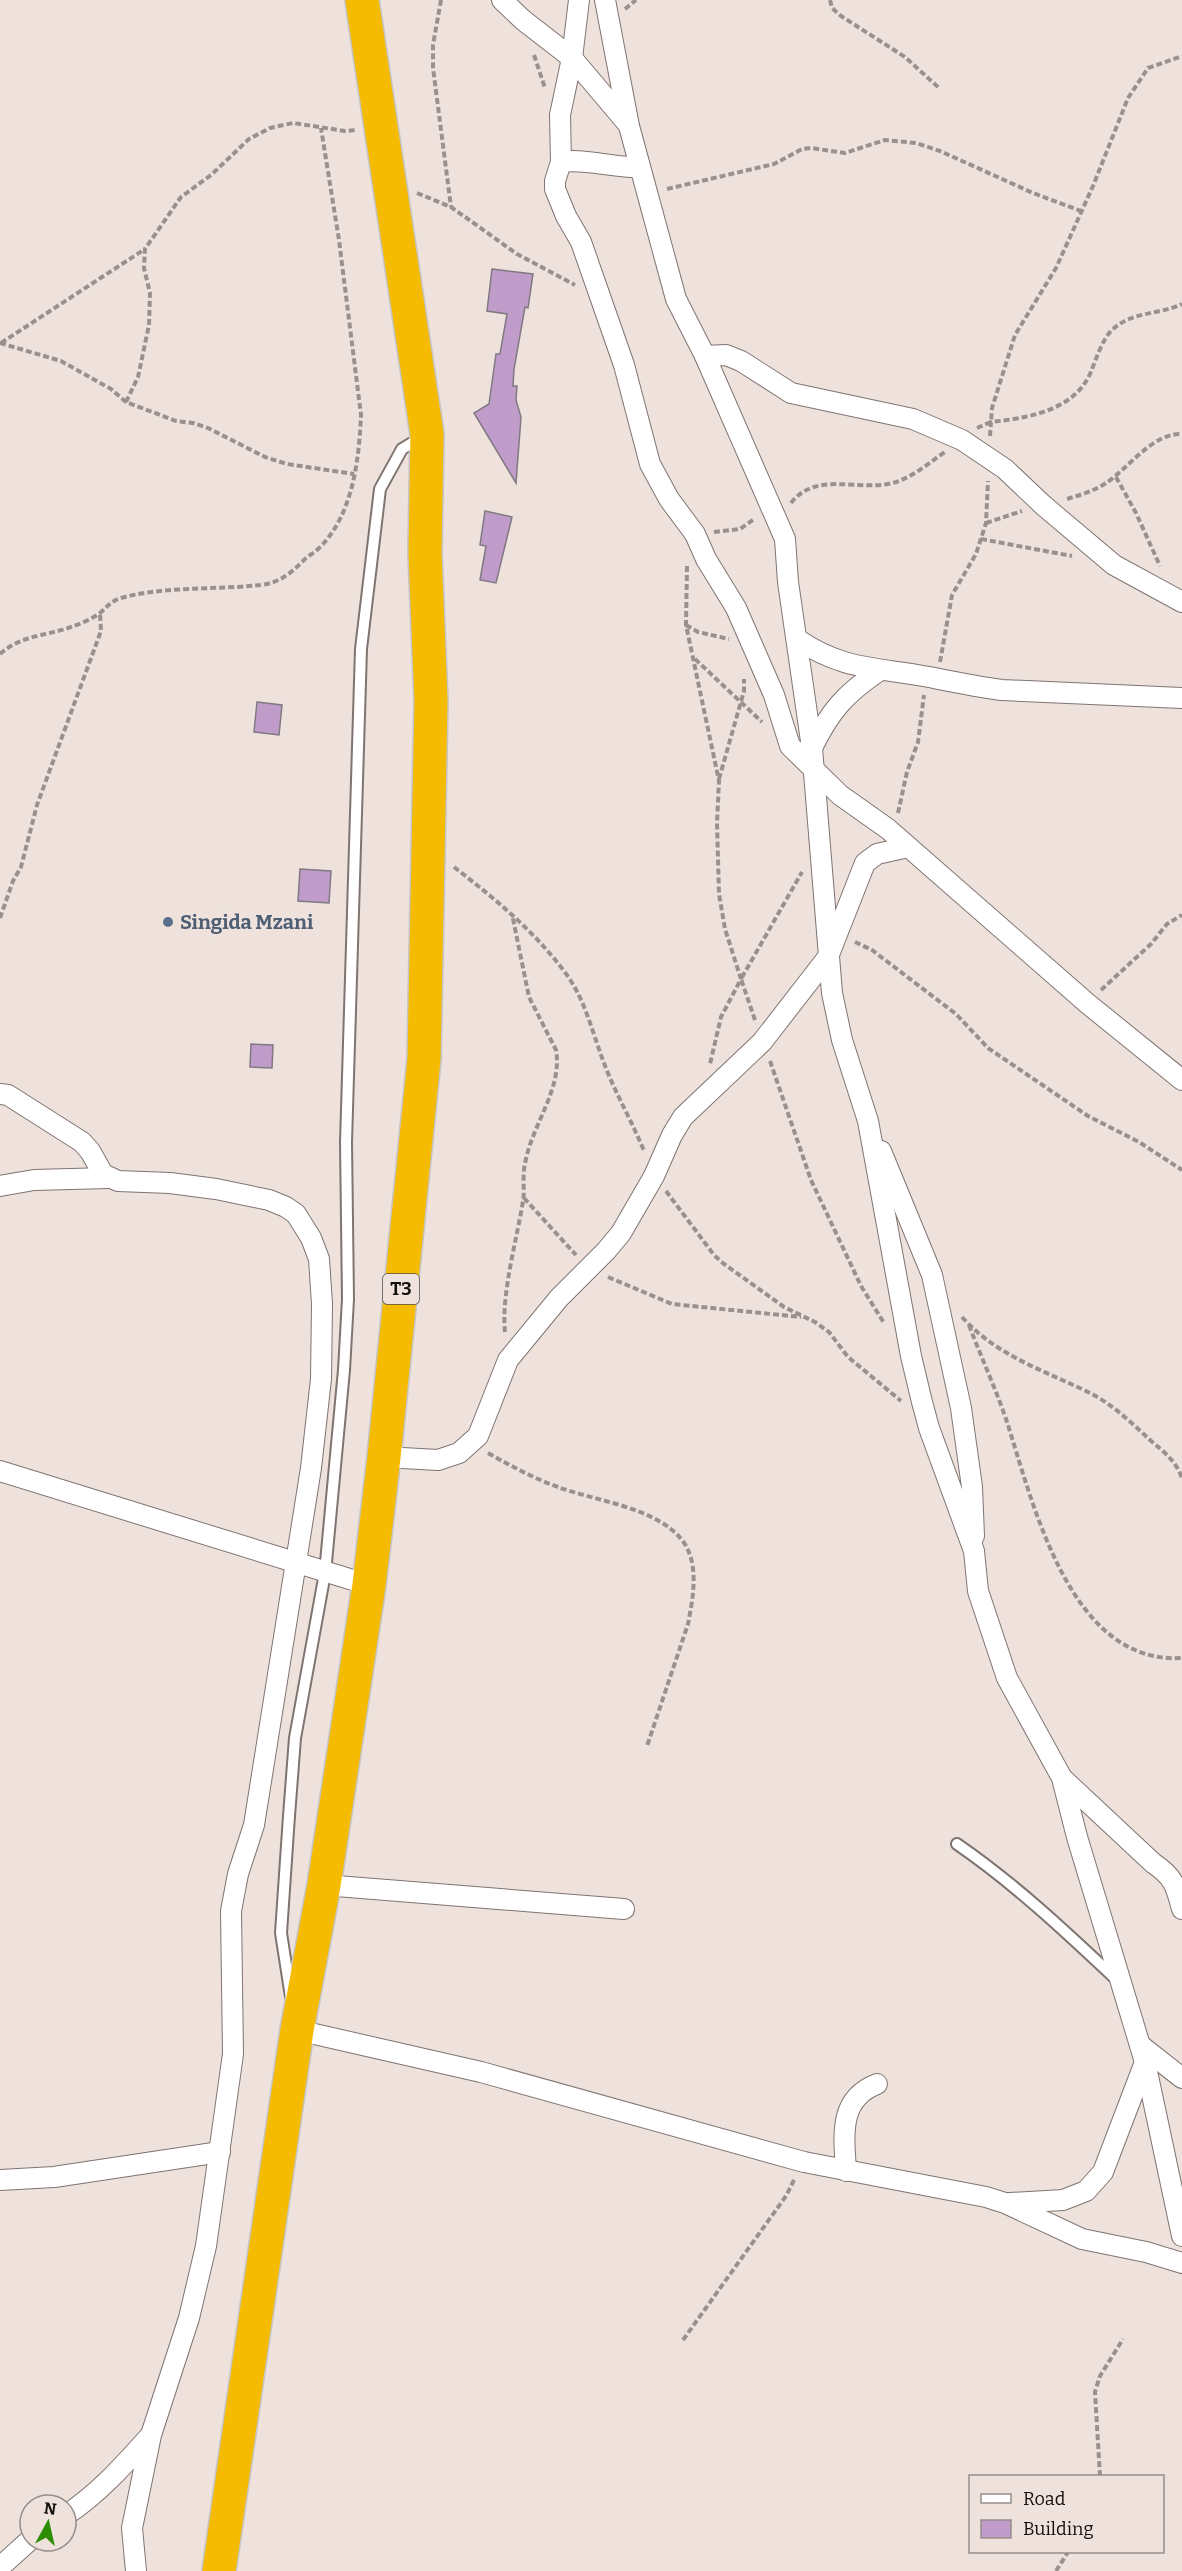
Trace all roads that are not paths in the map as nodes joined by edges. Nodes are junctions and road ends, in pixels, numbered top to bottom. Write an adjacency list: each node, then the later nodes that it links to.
1 (362, 0): 10 (highway, T3)
2 (502, 0): 5 (street)
3 (579, 0): 5 (street)
4 (605, 0): 6 (street)
5 (572, 58): 6 (street); 7 (street)
6 (629, 126): 8 (street)
7 (561, 162): 8 (street); 15 (street)
8 (639, 167): 9 (street)
9 (705, 356): 11 (street); 12 (street)
10 (427, 434): 23 (highway, T3); 27 (lane)
11 (1180, 600)
12 (797, 639): 13 (street); 15 (street)
13 (879, 671): 14 (street); 15 (street)
14 (1182, 698)
15 (812, 757): 16 (street); 17 (street)
16 (908, 847): 17 (street); 18 (street)
17 (828, 957): 20 (street); 23 (street)
18 (1182, 1080)
19 (3, 1091): 21 (street)
20 (868, 1121): 25 (street); 25 (street)
21 (108, 1178): 22 (street); 26 (street)
22 (0, 1186)
23 (384, 1457): 28 (highway, T3)
24 (0, 1471): 26 (street)
25 (974, 1551): 29 (street)
26 (296, 1564): 27 (street); 39 (street)
27 (325, 1574): 28 (street); 35 (lane)
28 (369, 1585): 31 (highway, T3)
29 (1062, 1778): 33 (street); 34 (street)
30 (957, 1844): 34 (lane)
31 (324, 1885): 32 (street); 35 (highway, T3)
32 (624, 1909)
33 (1182, 1909)
34 (1122, 1984): 36 (street)
35 (297, 2030): 40 (street); 50 (highway, T3)
36 (1143, 2053): 37 (street); 42 (street); 43 (street)
37 (1182, 2078)
38 (877, 2084): 40 (street)
39 (220, 2152): 41 (street); 45 (street)
40 (846, 2171): 42 (street)
41 (0, 2180)
42 (1005, 2203): 44 (street)
43 (1182, 2236)
44 (1182, 2263)
45 (151, 2435): 46 (street); 49 (street)
46 (78, 2507)
47 (18, 2551): 48 (street)
48 (0, 2567)
49 (136, 2571)
50 (219, 2571)

